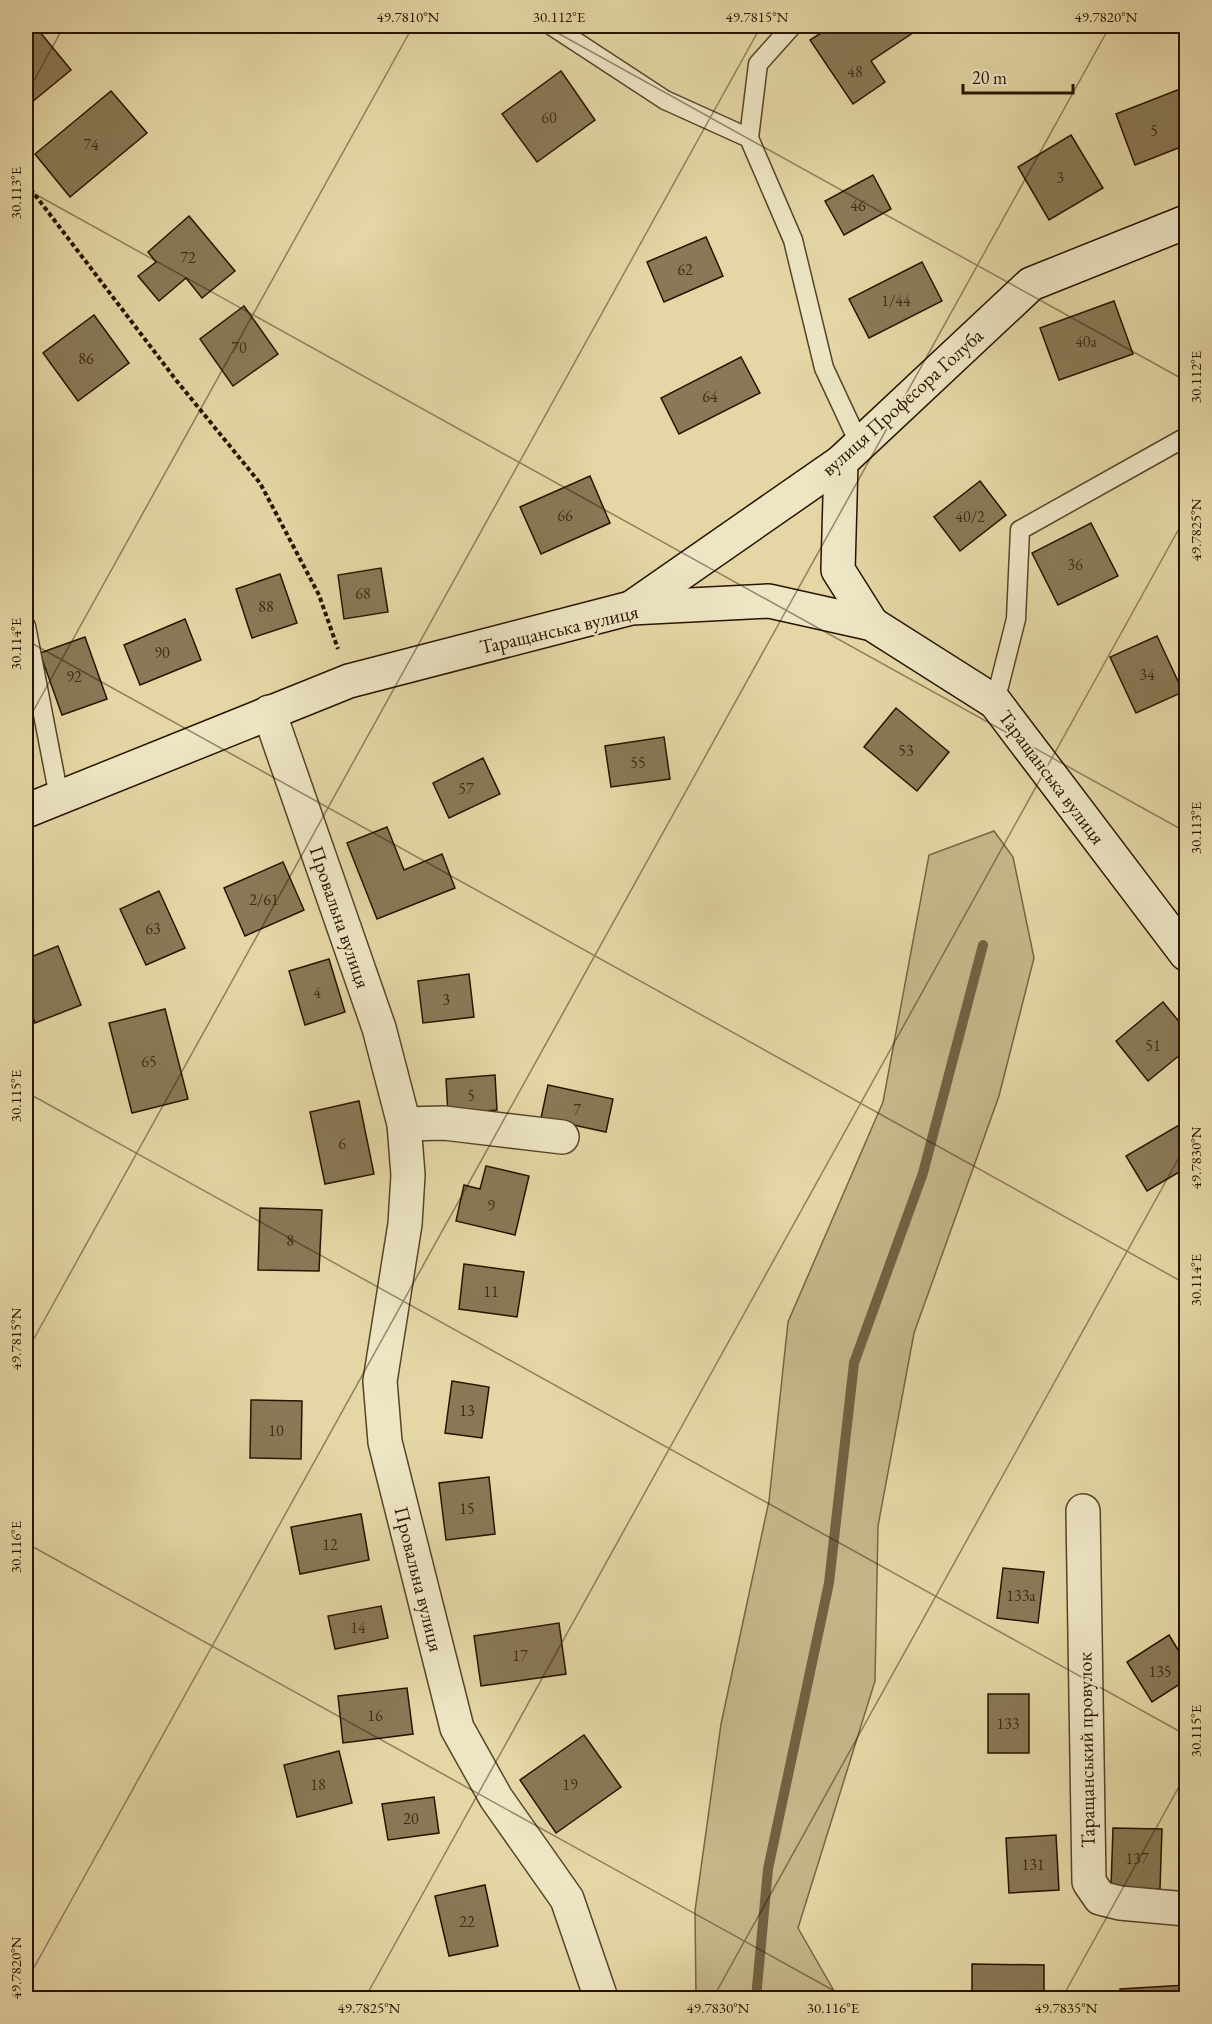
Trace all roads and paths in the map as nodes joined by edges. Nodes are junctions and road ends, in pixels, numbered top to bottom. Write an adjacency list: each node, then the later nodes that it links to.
1 (552, 26): 3 (lane)
2 (792, 26): 3 (lane)
3 (749, 138): 7 (lane)
4 (26, 183): 11 (path)
5 (1186, 222): 7 (street, вулиця Професора Голуба)
6 (1186, 437): 12 (lane)
7 (850, 453): 8 (street, вулиця Професора Голуба); 9 (street)
8 (631, 608): 9 (street, Таращанська вулиця); 11 (street, Таращанська вулиця)
9 (872, 624): 12 (street, Таращанська вулиця)
10 (26, 626): 14 (lane)
11 (349, 681): 13 (street, Таращанська вулиця)
12 (995, 702): 16 (street, Таращанська вулиця)
13 (269, 712): 14 (street, Таращанська вулиця); 17 (street, Провальна вулиця)
14 (59, 796): 15 (street, Таращанська вулиця)
15 (26, 811)
16 (1186, 954)
17 (404, 1124): 18 (street); 21 (street, Провальна вулиця)
18 (562, 1137)
19 (1083, 1511): 20 (street, Таращанський провулок)
20 (1186, 1909)
21 (601, 1998)

